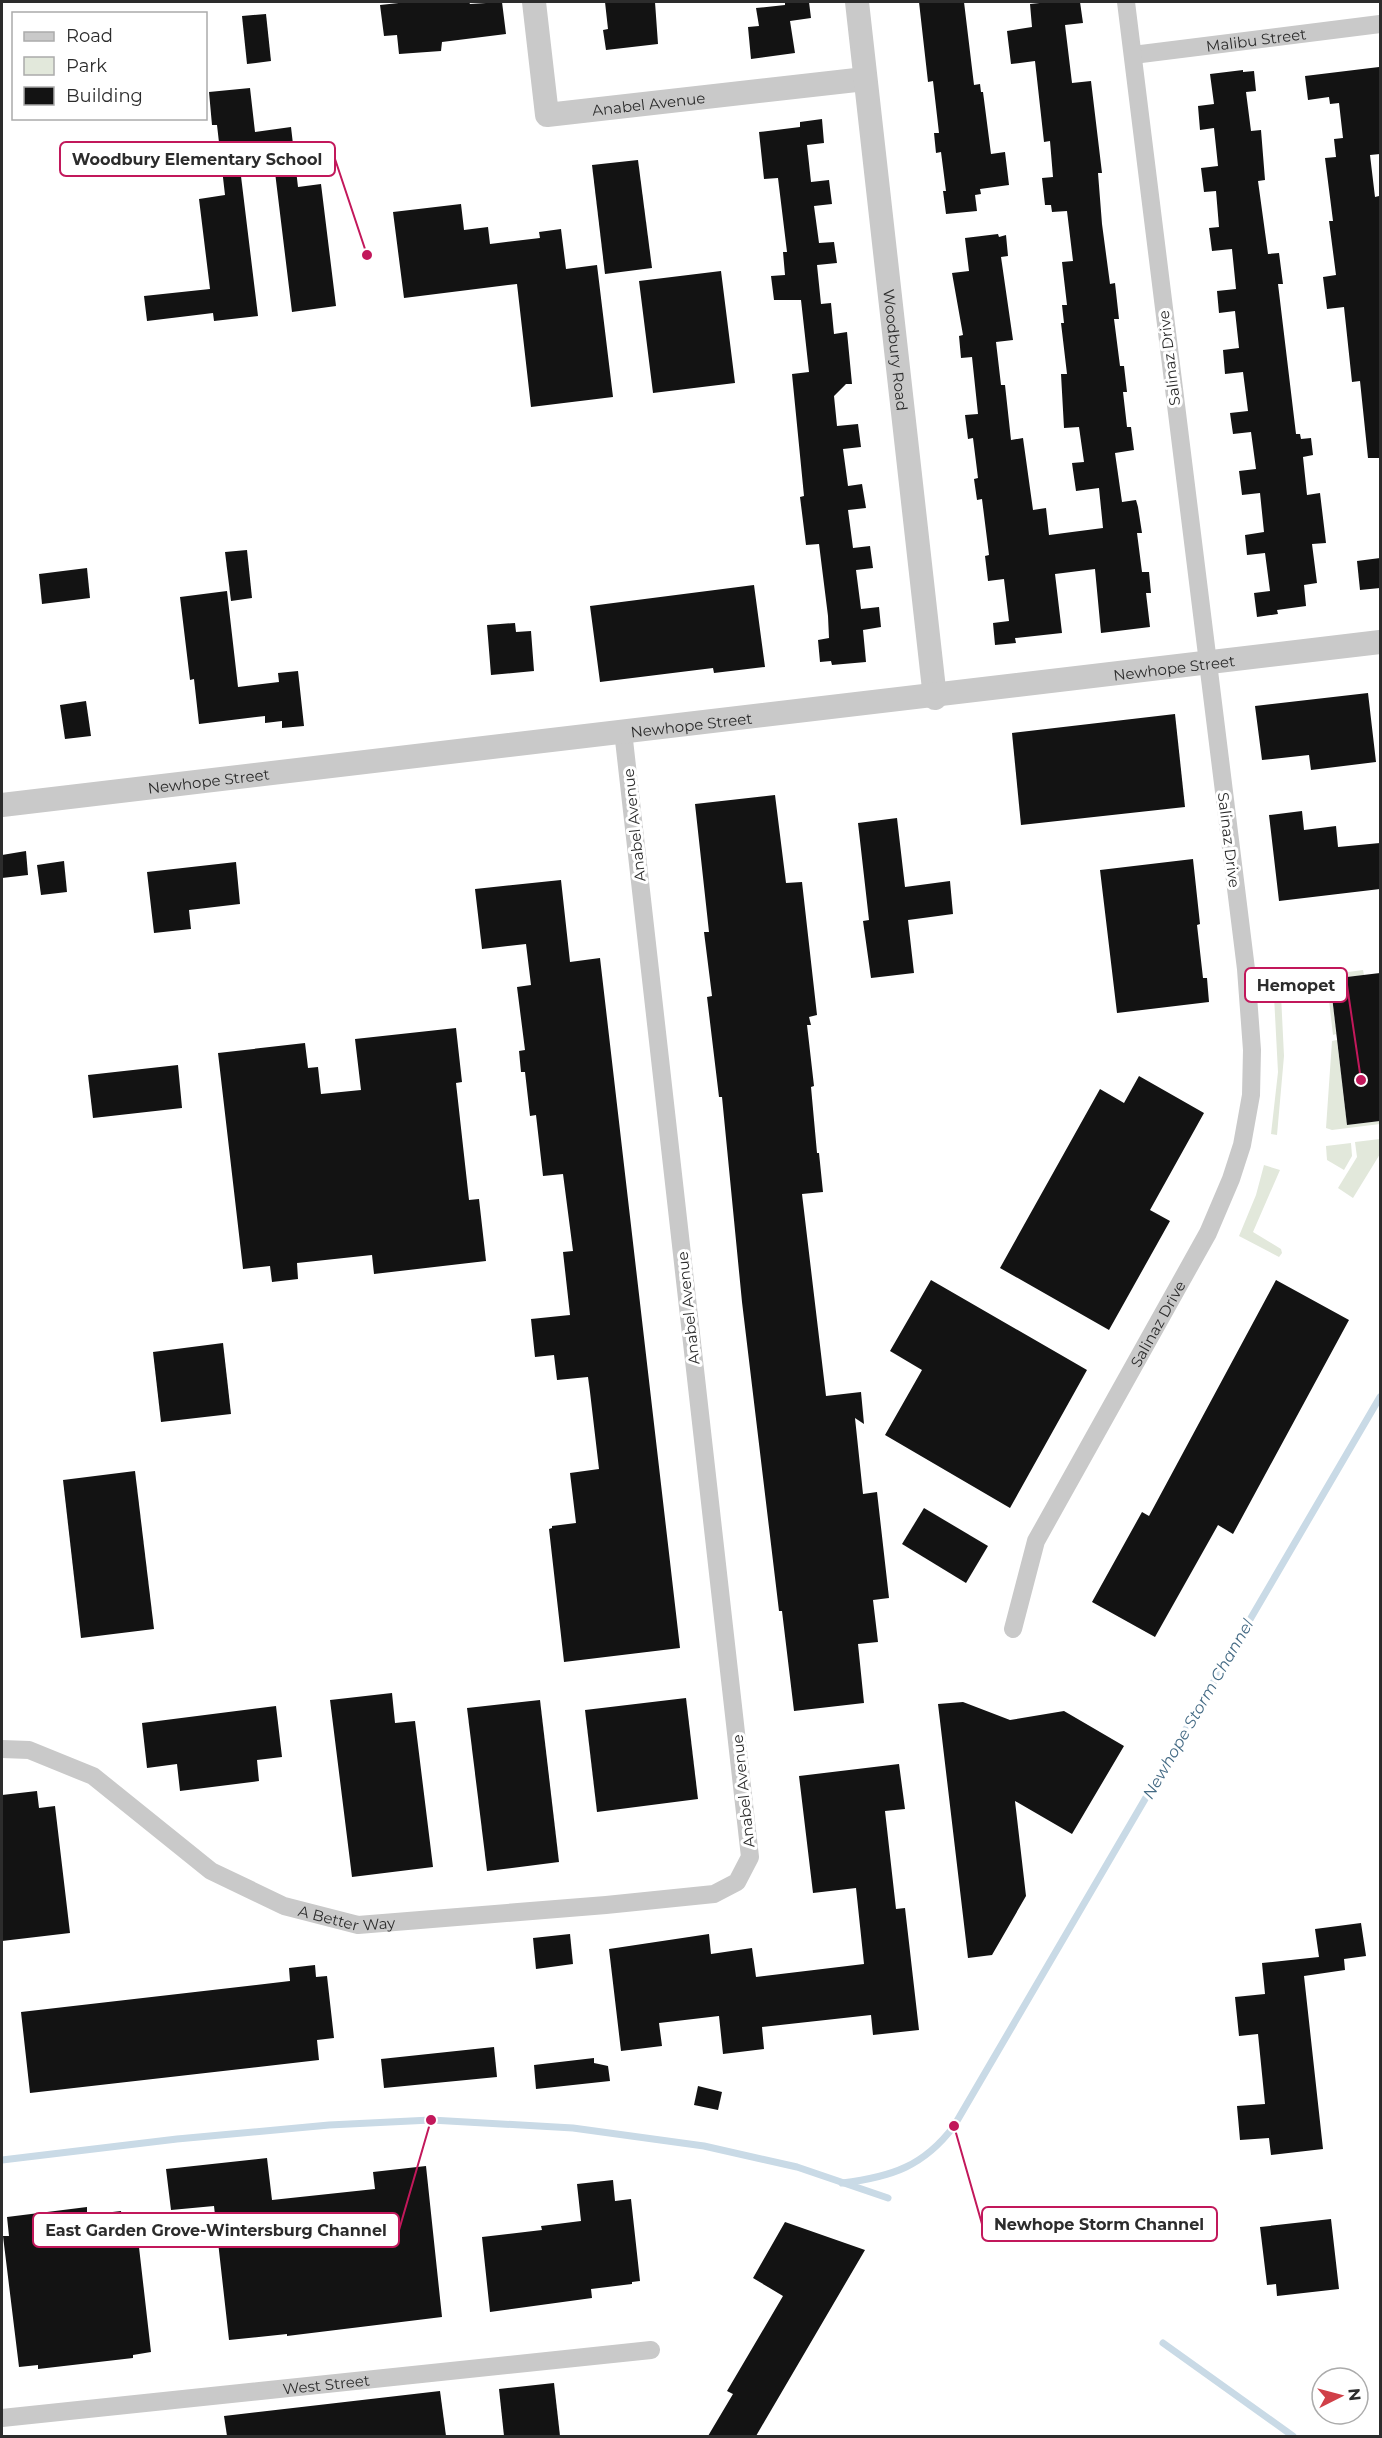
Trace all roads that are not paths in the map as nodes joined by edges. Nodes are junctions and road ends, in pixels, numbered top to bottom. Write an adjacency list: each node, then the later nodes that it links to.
1 (534, 2): 6 (street, Anabel Avenue)
2 (856, 2): 6 (street, Woodbury Road)
3 (1126, 2): 5 (street, Salinaz Drive)
4 (1380, 24): 5 (street, Malibu Street)
5 (1133, 55): 8 (street, Salinaz Drive)
6 (865, 79): 9 (street, Woodbury Road)
7 (1380, 642): 8 (street, Newhope Street)
8 (1206, 664): 9 (street, Newhope Street); 12 (street, Salinaz Drive)
9 (935, 698): 10 (street, Newhope Street)
10 (623, 731): 11 (street, Newhope Street); 14 (street, Anabel Avenue)
11 (2, 805)
12 (1013, 1629)
13 (2, 1749): 14 (street, A Better Way)
14 (737, 1882)
15 (651, 2350): 16 (street, West Street)
16 (2, 2418)

